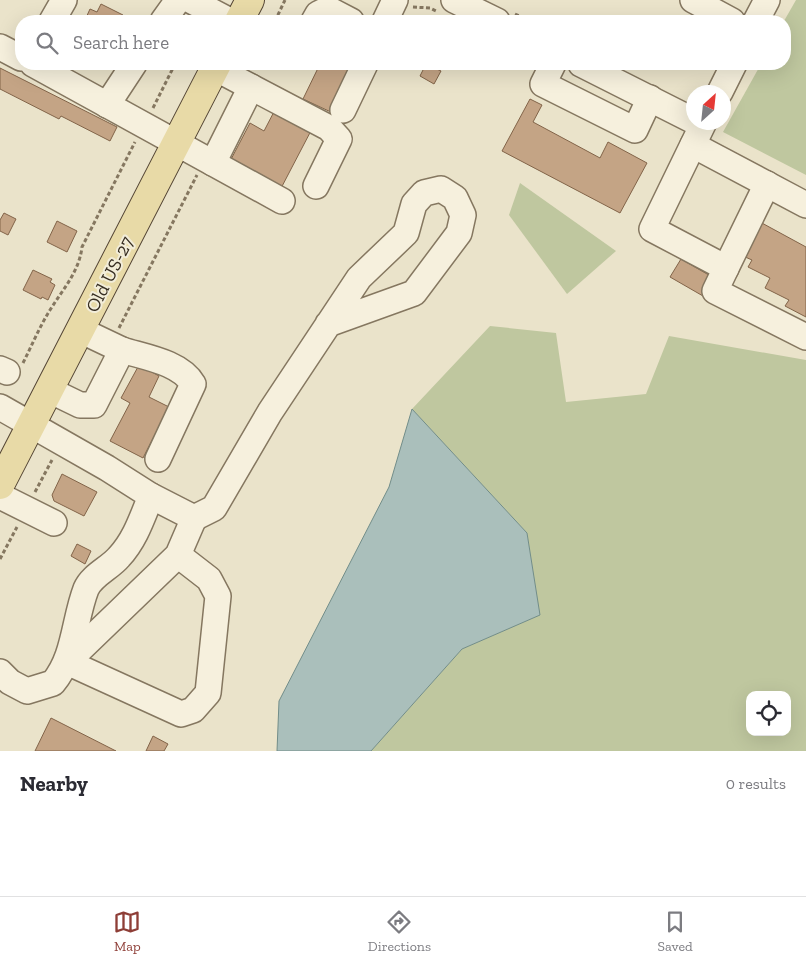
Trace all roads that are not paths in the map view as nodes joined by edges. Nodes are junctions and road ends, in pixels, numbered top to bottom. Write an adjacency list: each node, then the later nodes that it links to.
1 (64, 0): 9 (street)
2 (178, 0): 10 (street)
3 (190, 0): 11 (street)
4 (250, 0): 12 (main road)
5 (693, 0): 17 (street)
6 (767, 0): 18 (street)
7 (401, 2): 15 (street)
8 (449, 7): 16 (street)
9 (55, 15)
10 (167, 15)
11 (219, 15)
12 (241, 15)
13 (317, 15): 14 (street)
14 (340, 15)
15 (390, 15)
16 (476, 15)
17 (721, 15)
18 (759, 15)
19 (0, 46): 20 (street)
20 (15, 55)
21 (43, 70): 32 (street)
22 (130, 70): 32 (street)
23 (214, 70): 37 (main road, Old US-27)
24 (223, 70): 30 (street)
25 (362, 70): 33 (street)
26 (550, 70): 31 (street)
27 (593, 70): 31 (street)
28 (731, 70): 29 (street)
29 (724, 85)
30 (251, 87): 38 (street); 40 (street)
31 (650, 98): 34 (street)
32 (107, 105): 37 (street)
33 (343, 110)
34 (686, 120)
35 (697, 130): 43 (street)
36 (702, 130): 39 (street)
37 (176, 143): 38 (street); 45 (main road, Old US-27)
38 (209, 160): 41 (street)
39 (767, 184): 42 (street); 43 (street)
40 (316, 186)
41 (282, 201)
42 (806, 205)
43 (726, 268): 46 (street)
44 (328, 324): 44 (street); 55 (street)
45 (80, 330): 47 (street); 48 (main road, Old US-27)
46 (806, 337)
47 (116, 347): 48 (street); 51 (street)
48 (49, 390): 50 (main road, Old US-27)
49 (0, 407): 50 (street)
50 (32, 424): 52 (main road, Old US-27); 54 (street)
51 (158, 458)
52 (0, 484)
53 (0, 496): 56 (street)
54 (151, 496): 55 (street); 58 (street)
55 (194, 518): 57 (street)
56 (54, 523)
57 (178, 555): 58 (street); 58 (street)
58 (66, 662): 59 (street)
59 (0, 672)

